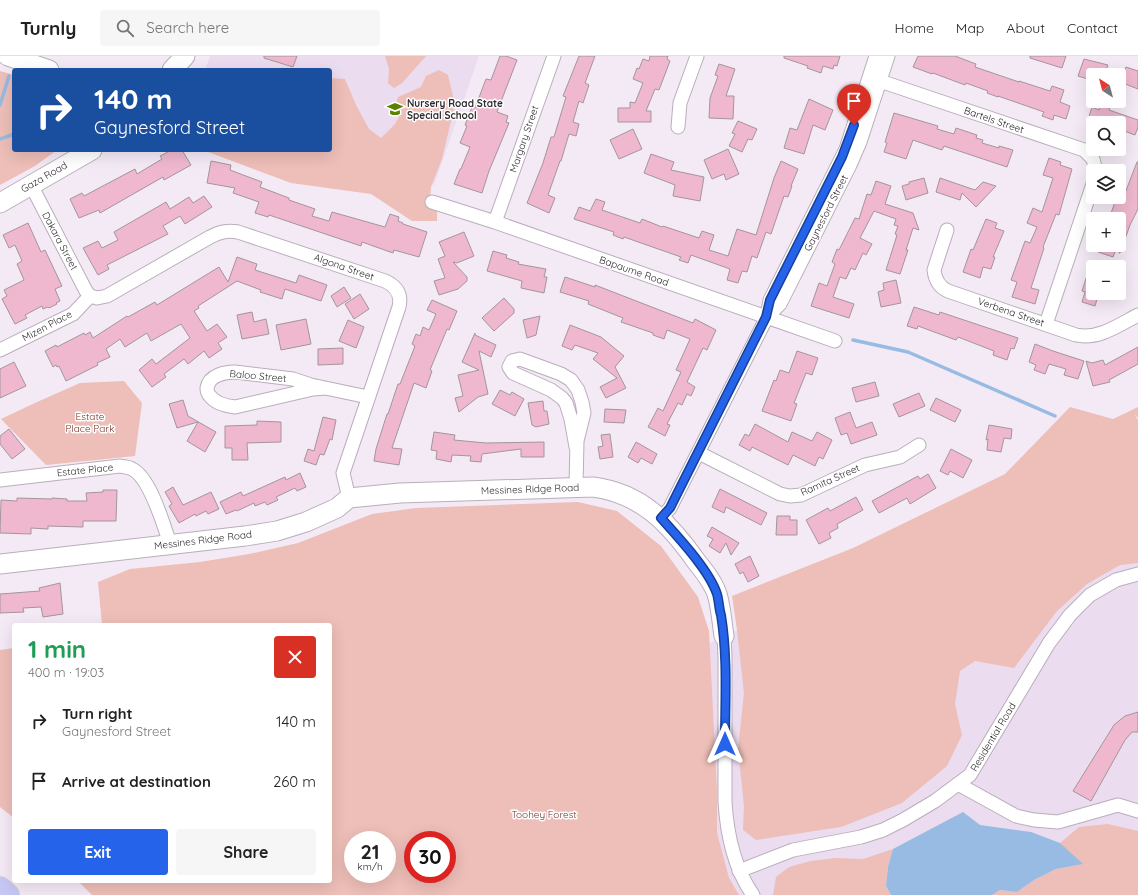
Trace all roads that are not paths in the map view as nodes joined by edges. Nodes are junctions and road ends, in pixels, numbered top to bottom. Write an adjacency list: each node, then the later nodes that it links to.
1 (185, 56): 9 (street)
2 (198, 56): 10 (street)
3 (554, 56): 19 (street, Margary Street)
4 (697, 56): 12 (street)
5 (876, 56): 23 (street, Gaynesford Street)
6 (888, 56): 11 (street, Gaynesford Street)
7 (13, 57): 8 (street)
8 (44, 68)
9 (174, 68)
10 (190, 68)
11 (880, 81): 14 (street, Bartels Street); 23 (street, Gaynesford Street)
12 (678, 127)
13 (88, 152): 15 (street, Gaza Road)
14 (1094, 164)
15 (31, 186): 17 (street, Gaza Road); 21 (street, Dakara Street)
16 (432, 202): 19 (street, Bapaume Road)
17 (0, 203)
18 (1086, 204): 24 (street)
19 (495, 222): 23 (street, Bapaume Road)
20 (947, 230): 24 (street, Verbena Street)
21 (90, 296): 26 (street, Mizen Place); 28 (street, Algona Street)
22 (1138, 315): 24 (street, Verbena Street)
23 (766, 317): 25 (street, Bapaume Road); 31 (street, Gaynesford Street)
24 (1046, 324)
25 (835, 341)
26 (0, 350)
27 (326, 388): 27 (street, Baloo Street); 28 (street, Baloo Street)
28 (368, 397): 34 (street, Algona Street)
29 (919, 445): 31 (street, Ramita Street)
30 (576, 447): 30 (street); 33 (street)
31 (699, 453): 35 (street, Gaynesford Street)
32 (0, 480): 36 (street, Estate Place)
33 (576, 487): 34 (street, Messines Ridge Road); 35 (street, Messines Ridge Road)
34 (348, 498): 36 (street, Messines Ridge Road)
35 (661, 518): 39 (street, Messines Ridge Road)
36 (170, 544): 37 (street, Messines Ridge Road)
37 (0, 564)
38 (1138, 574): 40 (street, Residential Road)
39 (724, 636): 42 (street, Messines Ridge Road)
40 (958, 784): 41 (street); 42 (street, Residential Road)
41 (1138, 811)
42 (739, 872): 45 (street, Messines Ridge Road)
43 (0, 888): 44 (highway)
44 (8, 895)
45 (753, 895)

